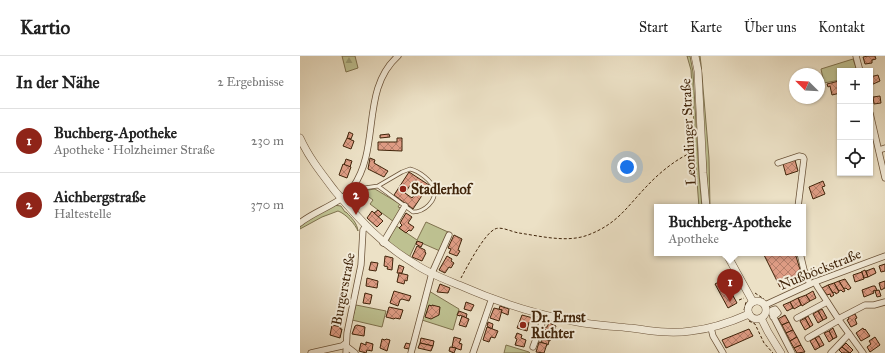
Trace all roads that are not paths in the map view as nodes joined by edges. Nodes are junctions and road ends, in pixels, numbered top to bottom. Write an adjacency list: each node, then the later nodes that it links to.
1 (398, 56): 12 (street)
2 (695, 56): 14 (street, Leondinger Straße)
3 (856, 56): 4 (street)
4 (859, 68)
5 (873, 125): 8 (street)
6 (300, 138): 13 (street)
7 (885, 148): 8 (street)
8 (879, 150): 10 (street)
9 (778, 163): 15 (street)
10 (885, 178)
11 (378, 186): 12 (lane); 16 (lane); 16 (lane)
12 (353, 187): 13 (street)
13 (342, 198): 17 (street); 18 (street)
14 (706, 204)
15 (798, 204)
16 (405, 206): 20 (street)
17 (300, 223)
18 (366, 226): 20 (street); 40 (street, Burgerstraße)
19 (449, 235): 24 (street)
20 (384, 243): 24 (street)
21 (728, 256): 27 (street)
22 (801, 256): 25 (street)
23 (885, 256): 25 (street, Nußböckstraße)
24 (432, 273): 26 (street); 45 (street)
25 (812, 283): 28 (street, Nußböckstraße); 29 (street)
26 (492, 298): 31 (street); 46 (street)
27 (749, 299): 28 (street); 32 (street)
28 (766, 302): 34 (street)
29 (827, 302): 35 (street); 36 (street)
30 (885, 302): 36 (street)
31 (544, 315): 37 (street); 41 (street)
32 (746, 317): 34 (street); 37 (street)
33 (773, 317): 49 (street)
34 (761, 318): 48 (street)
35 (797, 318)
36 (838, 320): 38 (street); 39 (street)
37 (711, 328): 47 (street)
38 (849, 334): 50 (street); 51 (street)
39 (808, 338)
40 (346, 345): 42 (street); 43 (street); 44 (street, Burgerstraße)
41 (533, 347)
42 (310, 353)
43 (346, 353)
44 (355, 353)
45 (411, 353)
46 (473, 353)
47 (723, 353)
48 (781, 353)
49 (792, 353)
50 (831, 353)
51 (863, 353)

